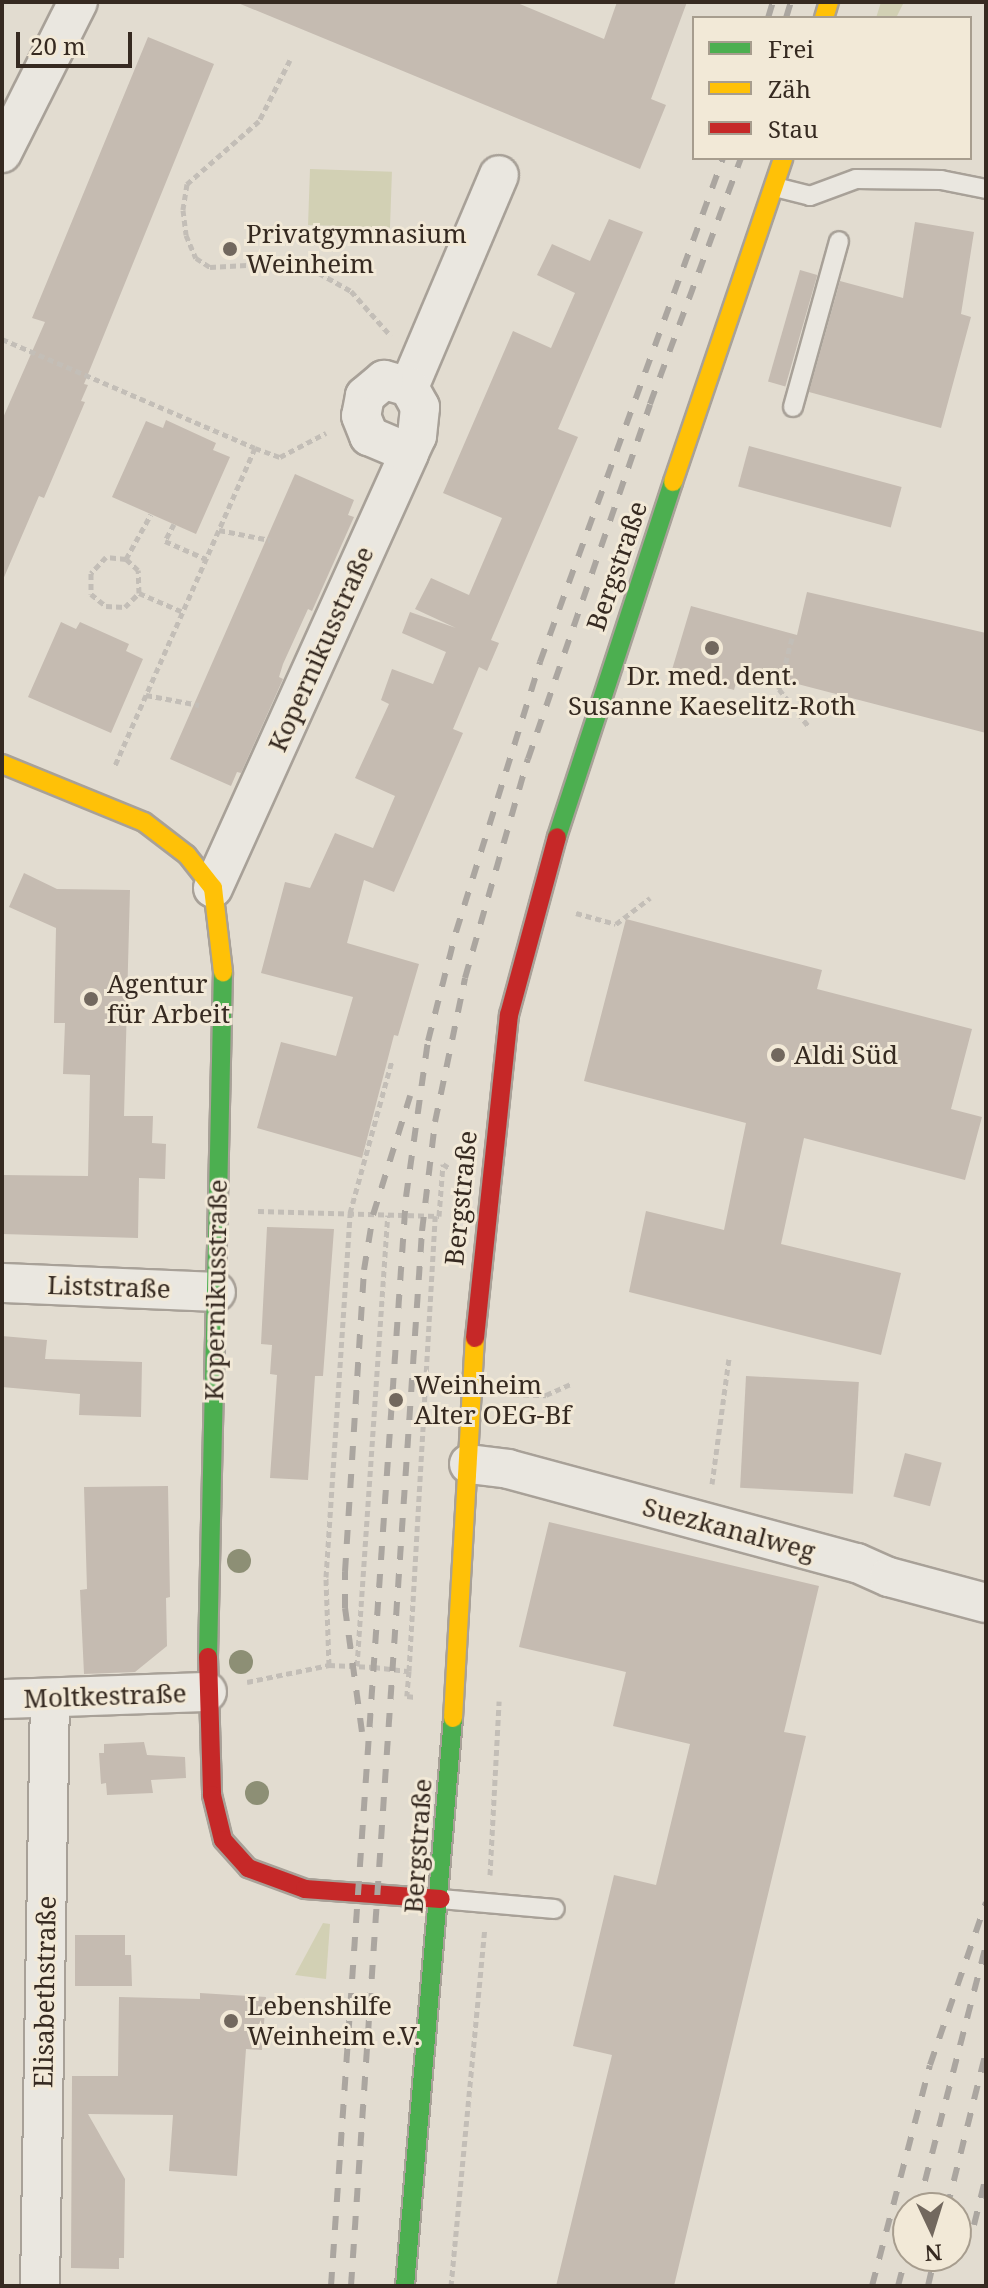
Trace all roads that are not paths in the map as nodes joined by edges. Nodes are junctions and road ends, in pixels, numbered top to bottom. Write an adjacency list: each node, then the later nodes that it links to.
1 (78, 2): 2 (street)
2 (2, 153)
3 (782, 160): 5 (main road, Bergstraße)
4 (499, 175): 8 (street)
5 (775, 187): 6 (lane); 15 (main road, Bergstraße)
6 (986, 189)
7 (839, 241): 9 (lane)
8 (413, 377): 10 (street, Kopernikusstraße); 10 (street)
9 (793, 407)
10 (409, 453): 12 (street, Kopernikusstraße)
11 (2, 764): 12 (main road)
12 (213, 888): 14 (main road, Kopernikusstraße)
13 (2, 1283): 14 (street, Liststraße)
14 (216, 1292): 17 (main road, Kopernikusstraße)
15 (469, 1464): 16 (street, Suezkanalweg); 20 (main road, Bergstraße)
16 (986, 1603)
17 (207, 1692): 18 (street, Moltkestraße); 20 (main road, Kopernikusstraße)
18 (50, 1698): 19 (street, Moltkestraße); 22 (street, Elisabethstraße)
19 (2, 1699)
20 (441, 1899): 21 (lane); 23 (main road, Bergstraße)
21 (555, 1909)
22 (40, 2286)
23 (405, 2286)

